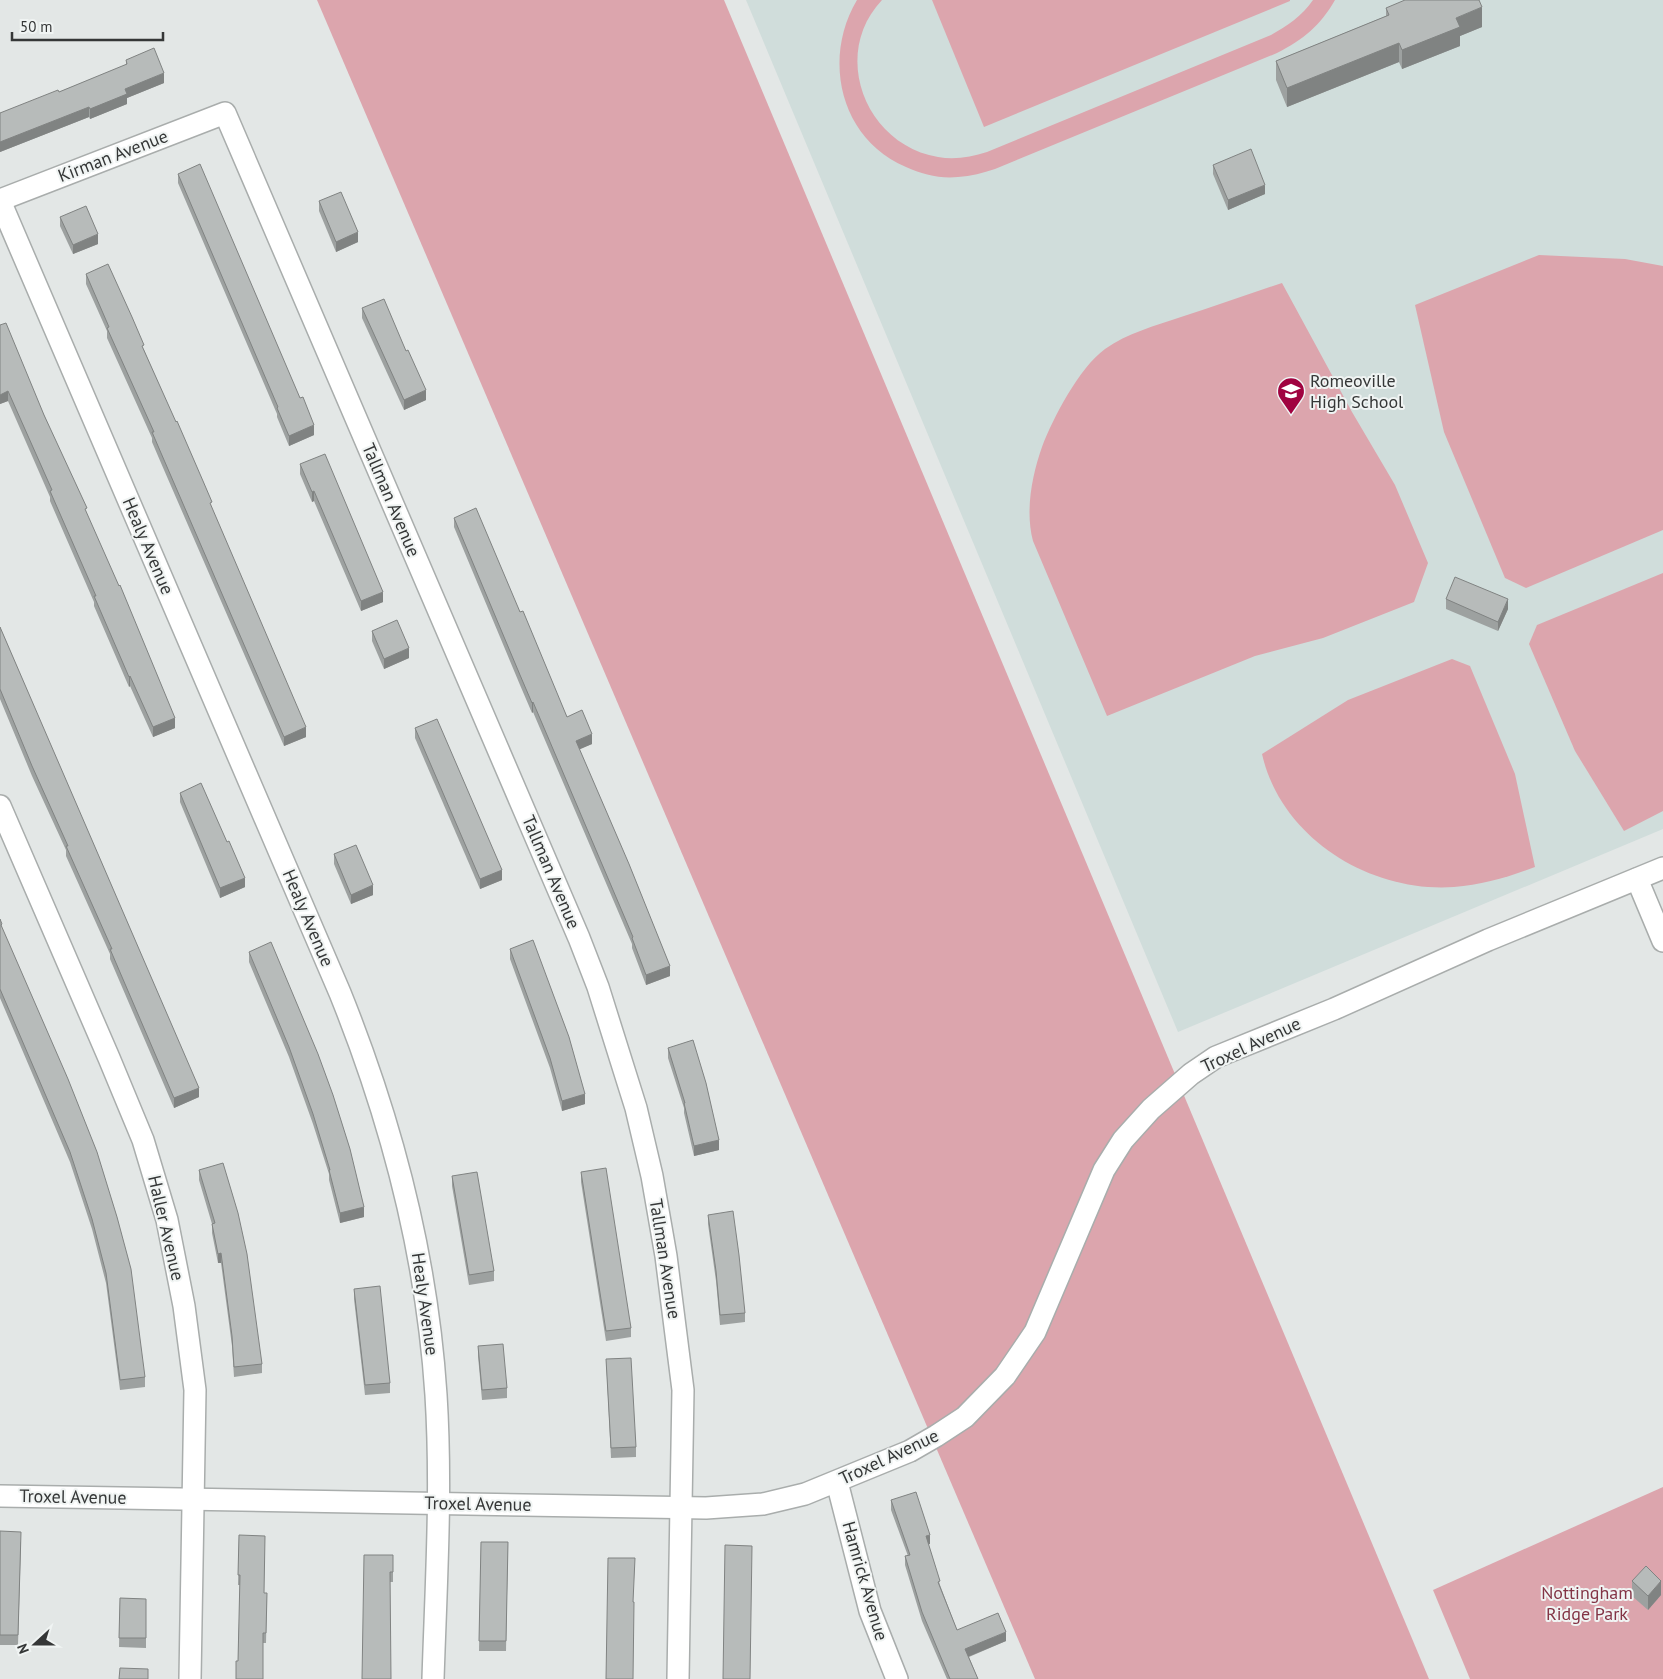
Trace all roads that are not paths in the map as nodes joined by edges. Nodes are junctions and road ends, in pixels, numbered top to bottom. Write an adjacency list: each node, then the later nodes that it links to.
1 (225, 113): 2 (street, Kirman Avenue); 11 (street, Tallman Avenue)
2 (0, 201): 10 (street, Healy Avenue)
3 (0, 806): 9 (street, Haller Avenue)
4 (1663, 868): 5 (street, Troxel Avenue)
5 (1637, 879): 6 (street); 7 (street, Troxel Avenue)
6 (1663, 941)
7 (837, 1482): 11 (street, Troxel Avenue); 15 (street, Hamrick Avenue)
8 (0, 1496): 9 (street, Troxel Avenue)
9 (194, 1499): 10 (street, Troxel Avenue); 12 (street, Haller Avenue)
10 (438, 1504): 11 (street, Troxel Avenue); 13 (street, Healy Avenue)
11 (681, 1507): 14 (street, Tallman Avenue)
12 (190, 1679)
13 (433, 1679)
14 (678, 1679)
15 (897, 1679)

